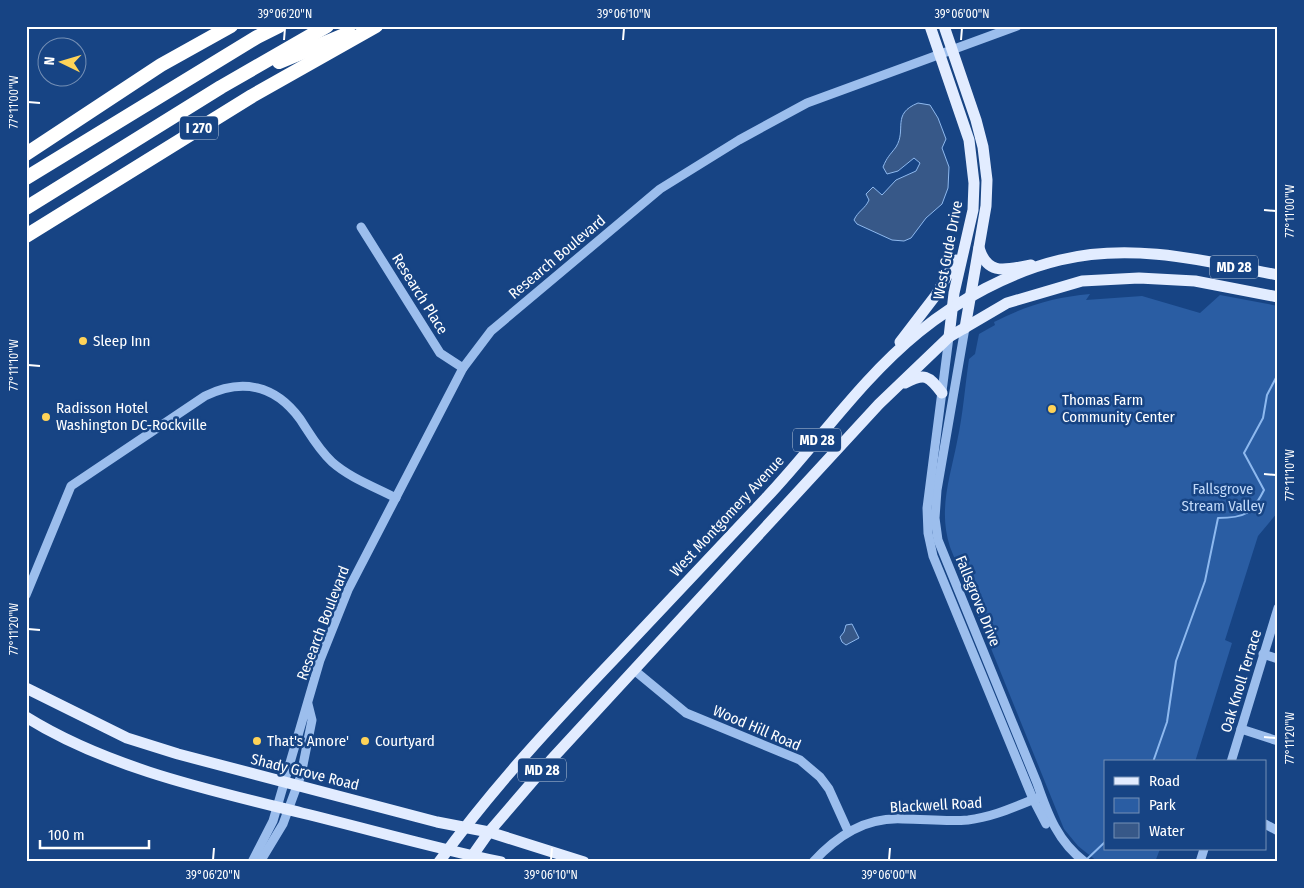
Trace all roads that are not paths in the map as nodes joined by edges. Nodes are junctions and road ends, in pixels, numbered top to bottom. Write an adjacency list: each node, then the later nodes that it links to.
1 (231, 26): 12 (highway)
2 (279, 26): 13 (highway)
3 (327, 26): 11 (highway, I 270)
4 (364, 26): 11 (highway)
5 (376, 26): 16 (highway, I 270)
6 (930, 26): 10 (main road, West Gude Drive)
7 (944, 26): 9 (main road, West Gude Drive)
8 (1017, 26): 9 (street, Research Boulevard)
9 (953, 50): 10 (street, Research Boulevard); 18 (main road, West Gude Drive)
10 (940, 55): 17 (main road, West Gude Drive); 27 (street, Research Boulevard)
11 (221, 87): 14 (highway, I 270)
12 (26, 154)
13 (26, 178)
14 (26, 208)
15 (361, 227): 27 (street, Research Place)
16 (26, 236)
17 (967, 236): 23 (main road, West Gude Drive); 26 (main road)
18 (979, 247): 19 (main road); 22 (main road, West Gude Drive)
19 (1060, 260): 20 (main road, West Montgomery Avenue / MD 28); 22 (main road, West Montgomery Avenue / MD 28)
20 (1278, 275)
21 (1278, 297): 24 (main road, MD 28)
22 (970, 299): 23 (main road, West Montgomery Avenue / MD 28); 24 (main road, West Gude Drive)
23 (952, 308): 25 (main road, West Gude Drive); 26 (main road, West Montgomery Avenue / MD 28)
24 (965, 328): 25 (main road, MD 28); 42 (street, Fallsgrove Drive)
25 (949, 337): 28 (main road, MD 28); 29 (street, Fallsgrove Drive)
26 (887, 359): 46 (main road, West Montgomery Avenue / MD 28)
27 (463, 368): 30 (street, Research Boulevard)
28 (895, 388): 29 (main road); 35 (main road, MD 28)
29 (942, 393): 42 (street, Fallsgrove Drive)
30 (396, 498): 31 (street); 41 (street, Research Boulevard)
31 (26, 595)
32 (1278, 608): 33 (street, Oak Knoll Terrace)
33 (1263, 654): 34 (street); 38 (street, Oak Knoll Terrace)
34 (1278, 659)
35 (634, 670): 47 (street, Wood Hill Road); 49 (main road, MD 28)
36 (26, 688): 41 (main road, Shady Grove Road)
37 (26, 717): 43 (main road)
38 (1241, 729): 39 (street); 40 (street, Oak Knoll Terrace)
39 (1278, 741)
40 (1231, 760)
41 (291, 784): 43 (street, Research Boulevard); 44 (street, Research Boulevard); 46 (main road, Shady Grove Road)
42 (1037, 798): 47 (street, Blackwell Road); 54 (street, Fallsgrove Drive)
43 (278, 806): 44 (main road); 55 (street, Research Boulevard)
44 (289, 810): 50 (main road); 56 (street, Research Boulevard)
45 (1266, 825): 48 (street)
46 (464, 827): 49 (main road, Shady Grove Road); 51 (main road, West Montgomery Avenue / MD 28)
47 (848, 831): 61 (street, Blackwell Road)
48 (1278, 831)
49 (489, 832): 53 (main road, MD 28); 60 (main road, Shady Grove Road)
50 (419, 843): 51 (main road); 57 (main road)
51 (447, 850): 53 (main road); 58 (main road, MD 28)
52 (1204, 850): 62 (street)
53 (470, 859): 59 (main road)
54 (1081, 861)
55 (252, 862)
56 (260, 862)
57 (431, 862)
58 (439, 862)
59 (501, 862)
60 (584, 862)
61 (813, 862)
62 (1200, 862)

